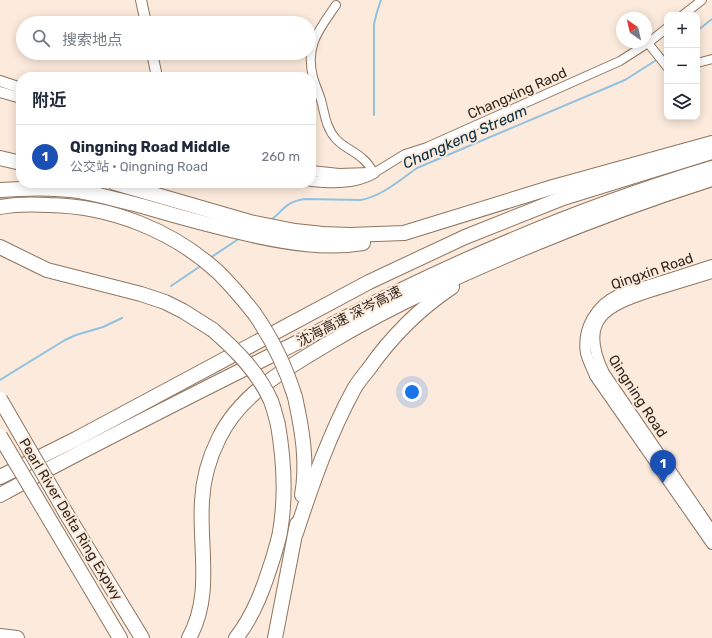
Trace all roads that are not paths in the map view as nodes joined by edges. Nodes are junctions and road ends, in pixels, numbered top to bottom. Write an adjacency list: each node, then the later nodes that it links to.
1 (141, 0): 5 (street)
2 (702, 0): 4 (street)
3 (336, 5): 7 (street)
4 (687, 12)
5 (144, 16)
6 (664, 30): 8 (street, Changxing Raod)
7 (316, 35)
8 (652, 40)
9 (640, 48): 29 (street, Changxing Raod)
10 (652, 48): 15 (street)
11 (712, 59): 14 (street)
12 (153, 60): 16 (street)
13 (312, 60): 17 (street)
14 (700, 62)
15 (664, 63)
16 (156, 72)
17 (313, 72)
18 (0, 81): 19 (street)
19 (16, 86)
20 (316, 86): 29 (street)
21 (0, 92): 22 (street)
22 (16, 97)
23 (712, 143): 35 (highway)
24 (712, 152): 43 (highway, 沈海高速 深岑高速)
25 (0, 158): 26 (highway)
26 (16, 162)
27 (712, 168): 44 (highway, 沈海高速 深岑高速)
28 (316, 172): 29 (street)
29 (374, 173): 31 (street)
30 (712, 179): 37 (highway)
31 (316, 181)
32 (132, 188): 35 (highway)
33 (0, 190): 35 (highway)
34 (0, 207): 46 (highway, bridge)
35 (404, 233)
36 (0, 247): 53 (highway, bridge)
37 (502, 257): 46 (highway); 52 (highway)
38 (712, 265): 40 (street, Qingxin Road)
39 (712, 273): 40 (street, Qingxin Road)
40 (592, 328): 45 (street, Qingning Road); 47 (street, Qingning Road)
41 (0, 399): 51 (highway, Pearl River Delta Ring Expwy, bridge)
42 (0, 436): 50 (highway, Pearl River Delta Ring Expwy, bridge)
43 (0, 477)
44 (0, 495)
45 (712, 531)
46 (296, 533): 54 (highway)
47 (712, 544)
48 (0, 636): 49 (highway)
49 (18, 638)
50 (120, 638)
51 (142, 638)
52 (189, 638)
53 (236, 638)
54 (275, 638)

